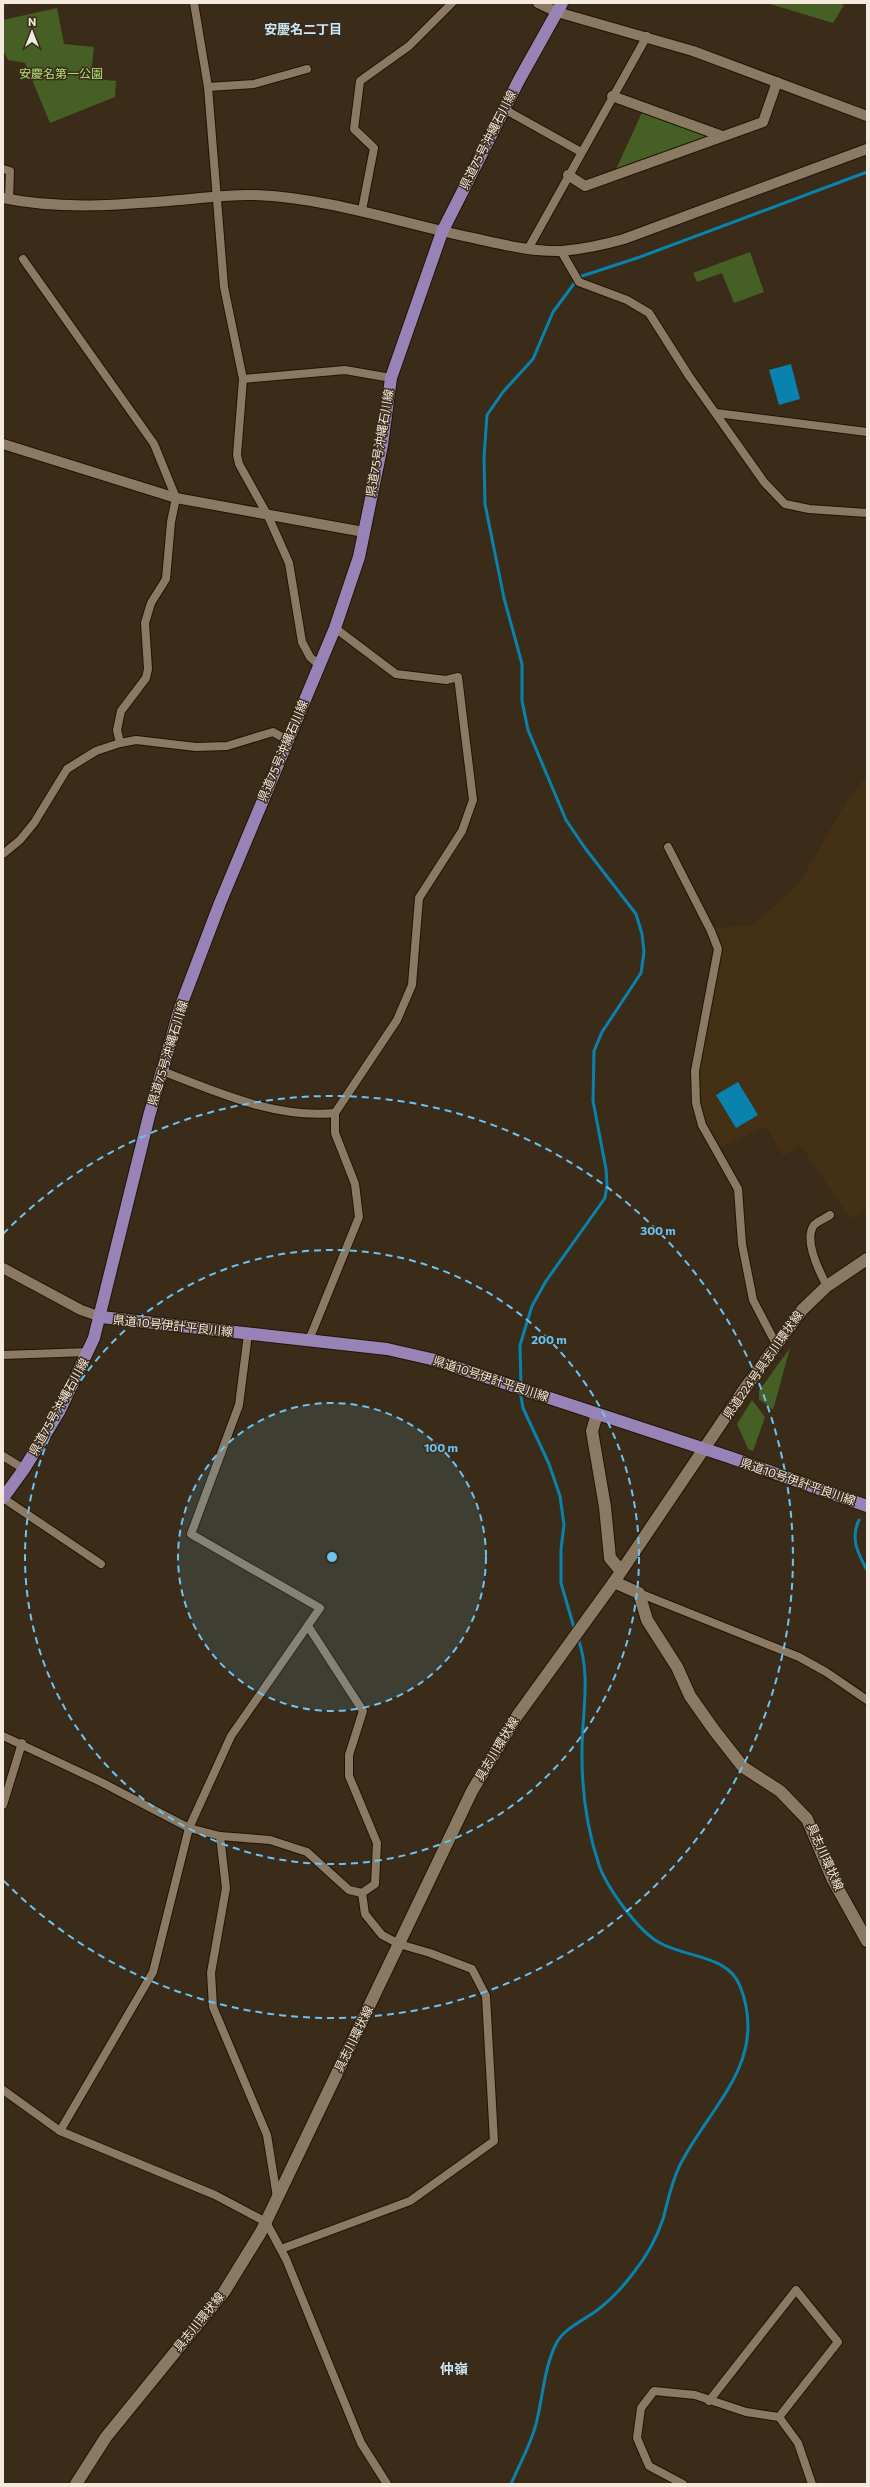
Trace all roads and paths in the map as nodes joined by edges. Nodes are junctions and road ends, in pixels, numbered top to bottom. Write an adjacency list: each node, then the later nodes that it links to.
1 (194, 3): 8 (street)
2 (452, 3): 19 (street)
3 (538, 3): 4 (street)
4 (560, 8): 5 (street); 10 (main road, 県道75号沖縄石川線)
5 (647, 36): 7 (street); 9 (street)
6 (307, 69): 8 (street)
7 (777, 82): 11 (street); 12 (street)
8 (208, 87): 17 (street)
9 (612, 96): 12 (street); 14 (street)
10 (504, 109): 14 (street); 20 (main road, 県道75号沖縄石川線)
11 (867, 116)
12 (722, 136): 16 (street)
13 (867, 149): 22 (street)
14 (581, 152): 16 (street)
15 (3, 169): 18 (street)
16 (568, 175): 21 (street)
17 (217, 196): 18 (street); 19 (street); 25 (street)
18 (6, 198)
19 (362, 210): 20 (street)
20 (442, 232): 21 (street); 24 (main road, 県道75号沖縄石川線)
21 (528, 250): 22 (street)
22 (561, 251): 26 (street)
23 (23, 258): 29 (street)
24 (391, 378): 25 (street); 32 (main road, 県道75号沖縄石川線)
25 (242, 379): 31 (street)
26 (716, 413): 27 (street); 30 (street)
27 (867, 432)
28 (3, 444): 29 (street)
29 (176, 498): 31 (street); 36 (street)
30 (867, 513)
31 (268, 516): 32 (street); 34 (street)
32 (364, 532): 33 (main road, 県道75号沖縄石川線)
33 (335, 628): 34 (main road, 県道75号沖縄石川線); 40 (street)
34 (319, 665): 35 (main road, 県道75号沖縄石川線)
35 (287, 740): 36 (street); 39 (main road, 県道75号沖縄石川線)
36 (120, 743): 38 (street)
37 (668, 847): 48 (street)
38 (3, 854)
39 (162, 1071): 40 (street); 45 (main road, 県道75号沖縄石川線)
40 (335, 1113): 47 (street)
41 (830, 1215): 44 (street)
42 (867, 1259): 44 (main road, 県道224号具志川環状線)
43 (3, 1268): 45 (street)
44 (827, 1286): 48 (main road, 県道224号具志川環状線)
45 (101, 1317): 46 (main road, 県道10号伊計平良川線); 49 (main road, 県道75号沖縄石川線)
46 (248, 1334): 47 (main road, 県道10号伊計平良川線); 61 (street)
47 (309, 1340): 51 (main road, 県道10号伊計平良川線)
48 (776, 1344): 52 (main road, 県道224号具志川環状線)
49 (88, 1352): 50 (street); 54 (main road, 県道75号沖縄石川線)
50 (3, 1355)
51 (597, 1414): 52 (main road, 県道10号伊計平良川線); 58 (main road)
52 (704, 1449): 56 (main road, 県道10号伊計平良川線); 58 (main road, 具志川環状線)
53 (3, 1456): 54 (street)
54 (24, 1469): 55 (main road, 県道75号沖縄石川線)
55 (3, 1498): 57 (street)
56 (867, 1506)
57 (101, 1564)
58 (621, 1571): 59 (main road, 具志川環状線)
59 (614, 1582): 60 (main road); 70 (main road, 具志川環状線)
60 (639, 1593): 62 (street); 69 (main road, 具志川環状線)
61 (308, 1626): 66 (street); 68 (street)
62 (867, 1700)
63 (3, 1736): 64 (street)
64 (22, 1743): 65 (street); 66 (street)
65 (3, 1805)
66 (189, 1828): 67 (street); 72 (street)
67 (220, 1836): 68 (street); 73 (street)
68 (362, 1893): 70 (street)
69 (867, 1941)
70 (399, 1944): 73 (main road, 具志川環状線); 75 (street)
71 (3, 2090): 72 (street)
72 (60, 2131): 74 (street)
73 (277, 2198): 74 (main road, 具志川環状線)
74 (266, 2222): 75 (street); 78 (main road, 具志川環状線)
75 (281, 2249): 79 (street)
76 (709, 2401): 77 (street); 77 (street); 80 (street)
77 (778, 2417): 81 (street)
78 (76, 2484)
79 (387, 2484)
80 (683, 2484)
81 (812, 2484)

